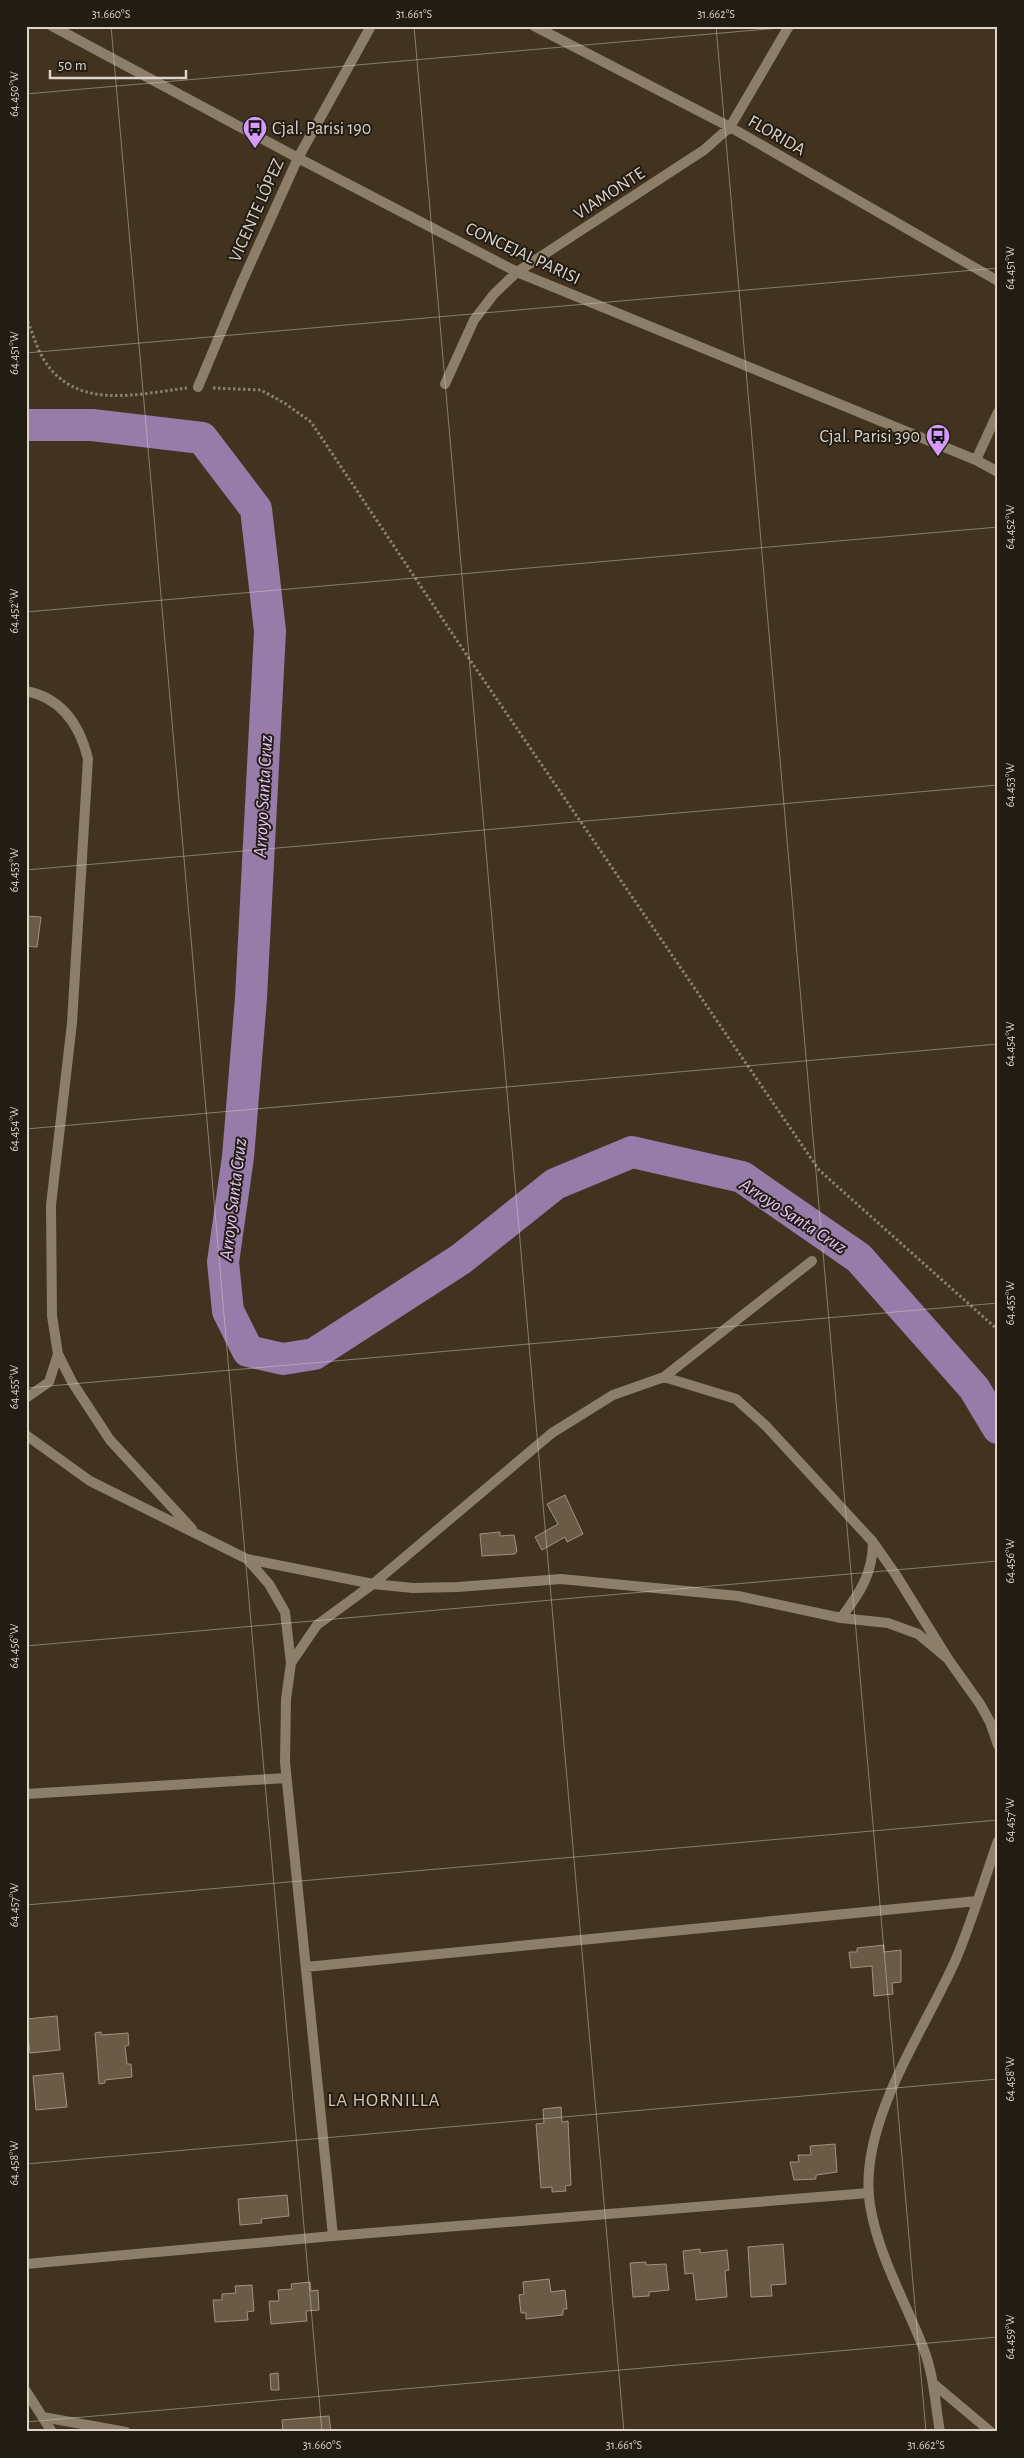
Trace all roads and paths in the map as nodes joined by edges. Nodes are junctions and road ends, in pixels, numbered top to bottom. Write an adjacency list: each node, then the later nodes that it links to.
1 (52, 26): 6 (street, CONCEJAL PARISI)
2 (371, 26): 6 (street, VICENTE LÓPEZ)
3 (534, 26): 5 (street, FLORIDA)
4 (789, 26): 5 (street, VIAMONTE)
5 (730, 127): 7 (street, VIAMONTE); 8 (street, FLORIDA)
6 (298, 158): 7 (street, CONCEJAL PARISI); 11 (street, VICENTE LÓPEZ)
7 (517, 272): 10 (street, VIAMONTE); 13 (street, CONCEJAL PARISI)
8 (998, 281)
9 (26, 317): 11 (path)
10 (445, 384)
11 (198, 387): 17 (path)
12 (998, 412): 13 (street)
13 (976, 460): 14 (street, CONCEJAL PARISI)
14 (998, 472)
15 (26, 691): 18 (street)
16 (812, 1261): 19 (street)
17 (998, 1330)
18 (58, 1354): 20 (street); 22 (street)
19 (664, 1377): 23 (street); 25 (street)
20 (26, 1398)
21 (26, 1435): 22 (street)
22 (198, 1535): 24 (street)
23 (874, 1542): 26 (street); 27 (street)
24 (247, 1559): 25 (street); 28 (street)
25 (373, 1584): 26 (street); 28 (street)
26 (840, 1618): 27 (street)
27 (948, 1659): 29 (street)
28 (291, 1663): 30 (street)
29 (998, 1744)
30 (286, 1778): 31 (street); 34 (street)
31 (26, 1794)
32 (998, 1841): 33 (street)
33 (976, 1901): 34 (street); 35 (street)
34 (306, 1967): 36 (street)
35 (869, 2193): 36 (street); 38 (street)
36 (333, 2236): 37 (street)
37 (26, 2264)
38 (935, 2385): 43 (street); 44 (street)
39 (26, 2391): 40 (street)
40 (43, 2417): 41 (street); 42 (street)
41 (52, 2432)
42 (126, 2432)
43 (940, 2432)
44 (991, 2432)

